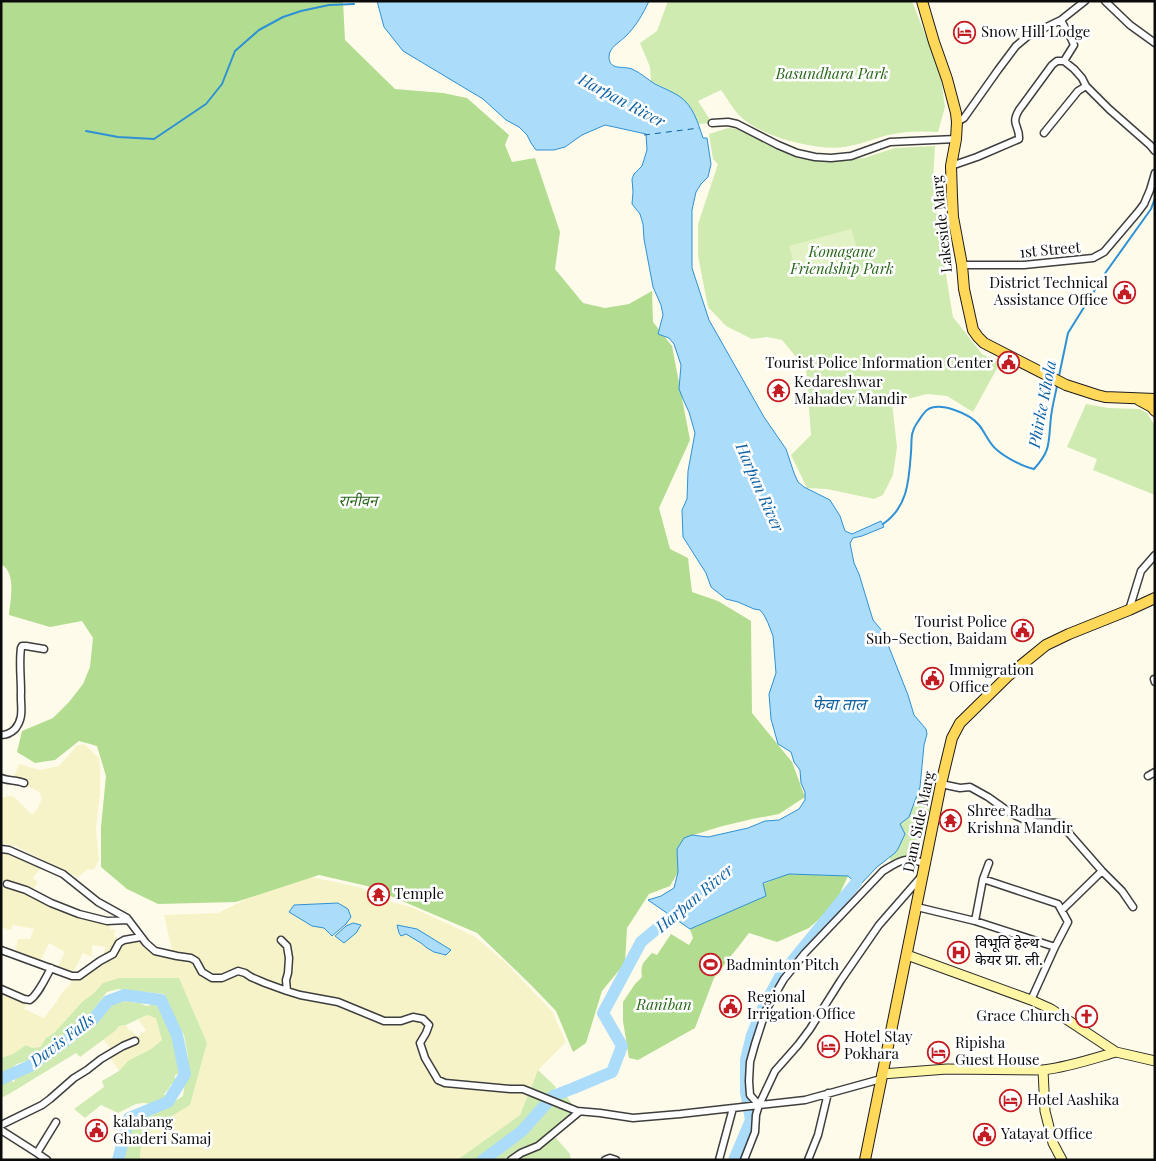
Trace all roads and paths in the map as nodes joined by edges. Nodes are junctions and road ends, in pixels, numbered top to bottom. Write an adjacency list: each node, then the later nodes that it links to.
1 (922, 1): 8 (main road, Lakeside Marg)
2 (1086, 1): 4 (street)
3 (1105, 1): 5 (street)
4 (1061, 20): 6 (street); 8 (street)
5 (1155, 43)
6 (1064, 61): 7 (street); 13 (street)
7 (1086, 86): 10 (street); 12 (street)
8 (957, 122): 11 (main road, Lakeside Marg)
9 (712, 123): 11 (street)
10 (1044, 133)
11 (956, 139): 13 (main road, Lakeside Marg)
12 (1155, 151)
13 (951, 166): 15 (main road, Lakeside Marg)
14 (1155, 174): 15 (street, 1st Street)
15 (962, 265): 16 (main road, Lakeside Marg)
16 (1130, 398): 17 (main road, Lakeside Marg); 18 (main road)
17 (1155, 399)
18 (1155, 411)
19 (1155, 555): 21 (street)
20 (1155, 598): 21 (main road, Dam Side Marg)
21 (1129, 610): 28 (main road, Dam Side Marg)
22 (44, 649): 23 (street)
23 (1, 735)
24 (1155, 772): 25 (street)
25 (1148, 776)
26 (1, 778): 27 (street)
27 (24, 783)
28 (941, 784): 31 (main road, Dam Side Marg); 32 (street)
29 (1, 849): 39 (street)
30 (989, 863): 34 (street)
31 (926, 864): 33 (main road, Dam Side Marg); 56 (street)
32 (1102, 871): 36 (street); 38 (street)
33 (923, 875): 37 (main road, Dam Side Marg); 56 (street)
34 (983, 880): 38 (street); 40 (street)
35 (7, 884): 39 (street)
36 (1133, 906)
37 (917, 907): 40 (street); 45 (main road, Dam Side Marg)
38 (1062, 910): 43 (street)
39 (127, 920): 41 (street)
40 (976, 921): 43 (street)
41 (141, 937): 46 (street); 48 (street)
42 (281, 940): 48 (street)
43 (1055, 947): 49 (street)
44 (2, 952): 46 (street)
45 (907, 955): 49 (main road); 54 (main road, Dam Side Marg)
46 (52, 968): 47 (street)
47 (1, 988)
48 (287, 991): 58 (street)
49 (1032, 1000): 51 (main road)
50 (135, 1041): 60 (street)
51 (1116, 1052): 52 (main road); 53 (main road)
52 (1155, 1061)
53 (1043, 1070): 54 (main road); 71 (main road)
54 (882, 1076): 55 (street); 70 (main road, Dam Side Marg)
55 (828, 1093): 56 (street); 69 (street)
56 (756, 1105): 57 (street); 68 (street)
57 (733, 1108): 58 (street); 67 (street)
58 (578, 1112): 64 (street)
59 (56, 1122): 62 (street)
60 (1, 1125)
61 (1, 1130): 62 (street)
62 (37, 1153): 63 (street)
63 (47, 1160)
64 (511, 1160)
65 (605, 1160): 66 (street)
66 (616, 1160)
67 (719, 1160)
68 (744, 1160)
69 (808, 1160)
70 (865, 1160)
71 (1062, 1160)

